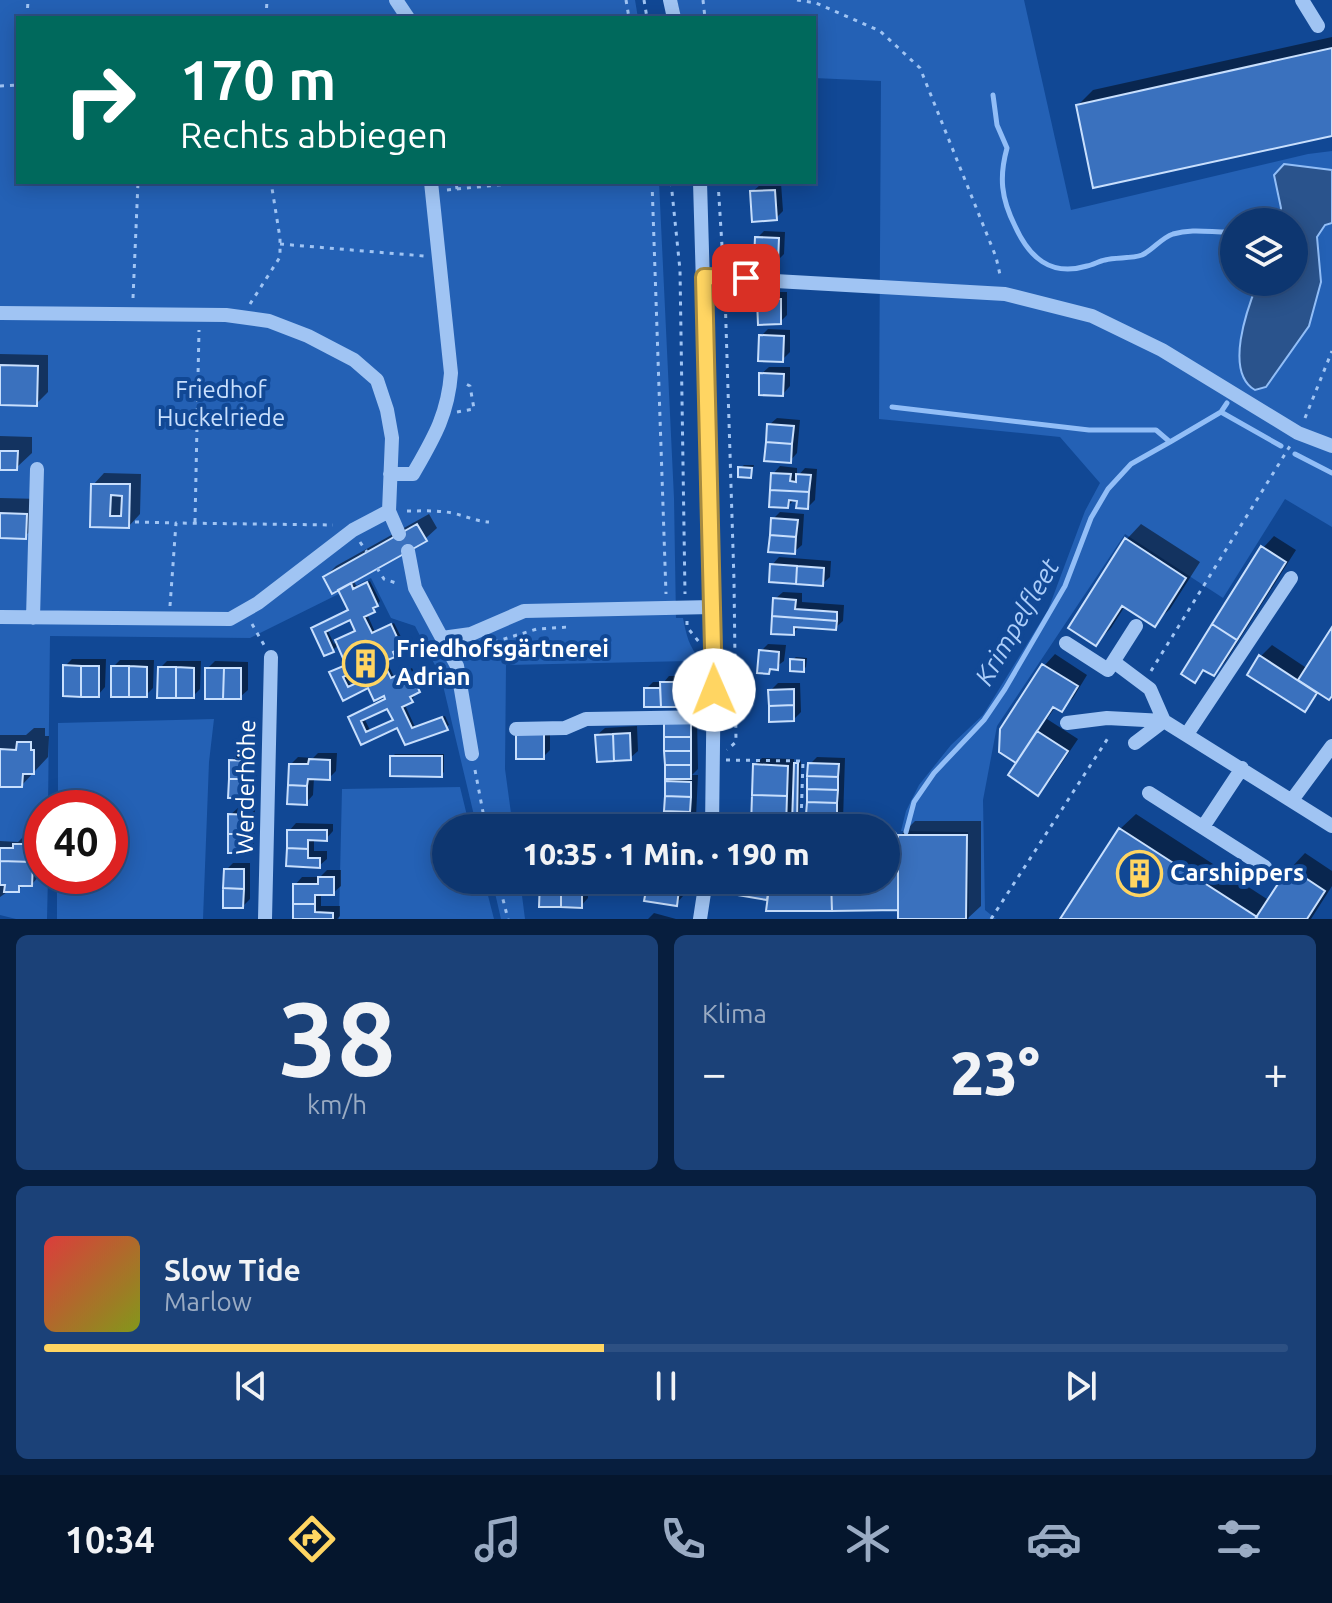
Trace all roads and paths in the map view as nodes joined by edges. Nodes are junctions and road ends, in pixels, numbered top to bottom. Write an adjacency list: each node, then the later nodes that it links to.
1 (797, 0): 17 (path)
2 (1302, 0): 3 (street)
3 (1318, 26)
4 (138, 184): 19 (path)
5 (271, 184): 13 (path)
6 (431, 184): 14 (street)
7 (508, 184): 12 (path)
8 (652, 184): 40 (path)
9 (671, 184): 38 (path)
10 (700, 184): 15 (street)
11 (718, 184): 16 (path)
12 (457, 189)
13 (280, 244): 14 (path); 21 (path)
14 (438, 257): 26 (street)
15 (704, 277): 16 (street); 39 (street)
16 (724, 277): 17 (street); 63 (path)
17 (1005, 294): 23 (street)
18 (0, 313): 19 (street)
19 (133, 314): 20 (street)
20 (199, 315): 21 (street); 29 (path)
21 (241, 317): 26 (street)
22 (1332, 351): 23 (path)
23 (1298, 433): 24 (street); 53 (path)
24 (1332, 446)
25 (37, 469): 43 (street)
26 (390, 474): 27 (street)
27 (389, 511): 30 (path); 32 (street); 33 (street)
28 (135, 522): 31 (path)
29 (195, 522): 31 (path); 32 (path)
30 (489, 522)
31 (176, 523): 44 (path)
32 (353, 530): 41 (street)
33 (399, 534)
34 (408, 551): 37 (street)
35 (377, 568): 37 (path)
36 (1291, 578): 59 (street)
37 (415, 588): 47 (street)
38 (686, 607): 39 (street); 40 (street); 52 (path)
39 (712, 607): 52 (street)
40 (667, 608): 47 (street)
41 (244, 610): 44 (street); 50 (path)
42 (0, 617): 43 (street)
43 (33, 618): 44 (street)
44 (169, 620)
45 (581, 626): 48 (path)
46 (1136, 626): 51 (street)
47 (442, 638): 62 (street)
48 (494, 642)
49 (1066, 643): 51 (street)
50 (271, 657): 75 (street, Werderhöhe)
51 (1114, 662): 53 (street)
52 (714, 663): 54 (street)
53 (1144, 682): 56 (street)
54 (714, 717): 58 (street); 63 (street)
55 (1120, 719): 56 (street); 57 (street); 78 (path)
56 (1164, 721): 59 (street); 60 (street)
57 (1067, 723)
58 (516, 729)
59 (1187, 734): 64 (street)
60 (1135, 743)
61 (1332, 746): 66 (street)
62 (472, 754): 67 (path)
63 (714, 759): 68 (street); 69 (path)
64 (1242, 768): 66 (street); 71 (street)
65 (1149, 793): 71 (street)
66 (1292, 800): 70 (street)
67 (483, 814)
68 (712, 814)
69 (801, 814)
70 (1332, 826)
71 (1203, 827): 72 (street)
72 (1265, 867)
73 (502, 894): 76 (path)
74 (704, 894): 77 (street)
75 (265, 919)
76 (508, 919)
77 (700, 919)
78 (991, 919)

